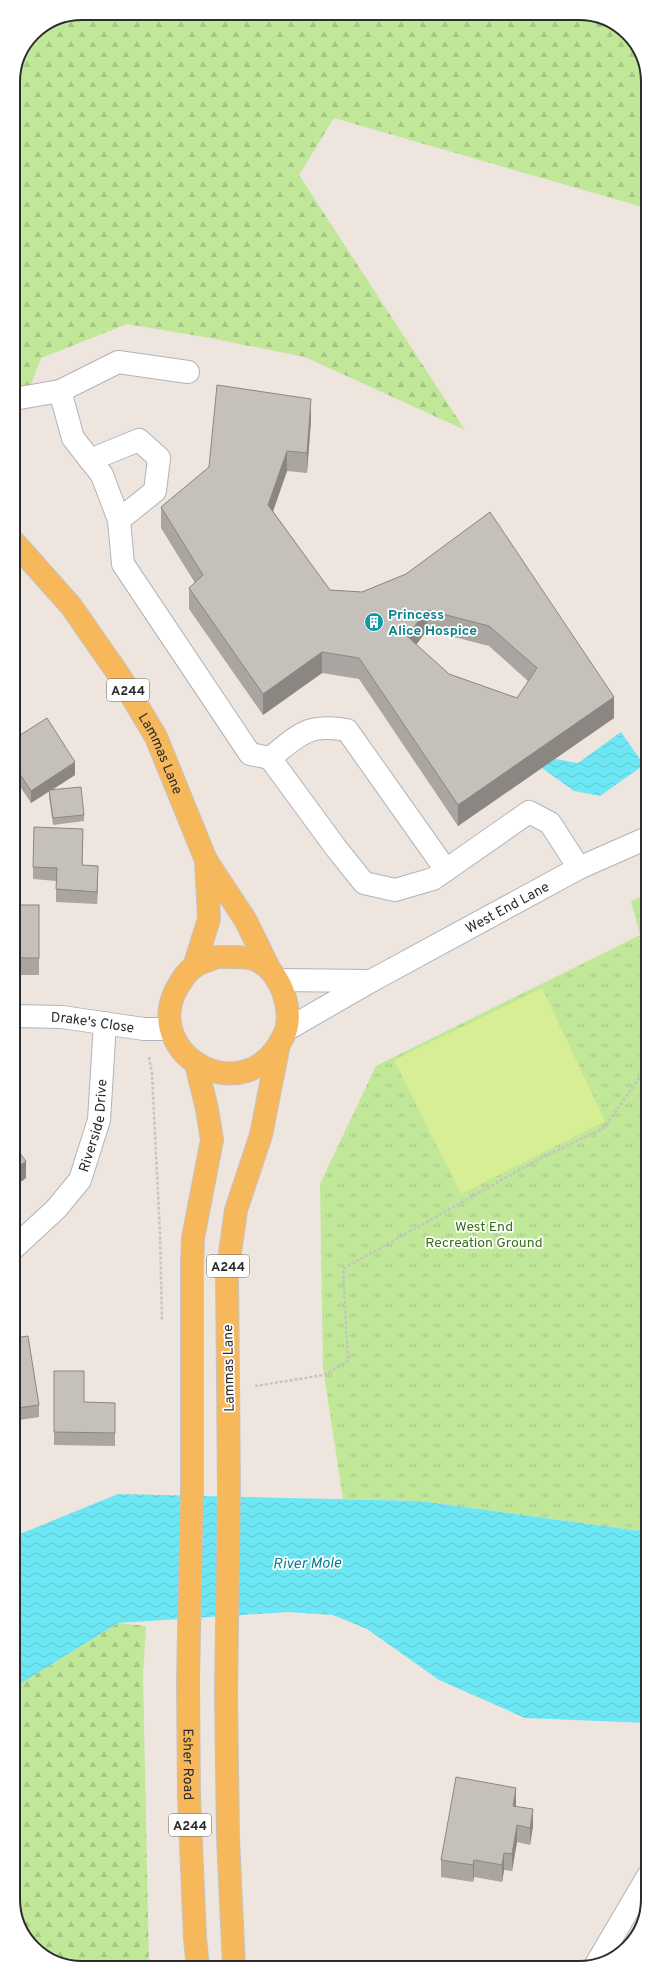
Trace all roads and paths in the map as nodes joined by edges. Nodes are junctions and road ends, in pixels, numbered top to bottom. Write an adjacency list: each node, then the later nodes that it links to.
1 (188, 372): 2 (street)
2 (60, 391): 3 (street); 4 (street)
3 (20, 399)
4 (90, 460): 5 (street); 5 (street)
5 (119, 520): 7 (street)
6 (20, 549): 9 (main road, Lammas Lane / A244)
7 (270, 758): 11 (street); 11 (street)
8 (641, 841): 10 (street, West End Lane)
9 (206, 860): 12 (main road, Lammas Lane / A244); 13 (main road, Lammas Lane / A244)
10 (579, 868): 11 (street); 14 (street, West End Lane)
11 (446, 870)
12 (194, 967): 13 (main road); 18 (main road)
13 (273, 974): 14 (street, West End Lane); 19 (main road)
14 (371, 981): 19 (street, West End Lane)
15 (20, 1016): 16 (street, Drake's Close)
16 (105, 1023): 17 (street, Drake's Close); 22 (street, Riverside Drive)
17 (144, 1029): 18 (street, Drake's Close); 23 (path)
18 (171, 1029): 20 (main road)
19 (282, 1039): 20 (main road); 24 (main road, Lammas Lane / A244)
20 (196, 1064): 27 (main road, Esher Road / A244)
21 (641, 1076): 24 (path)
22 (20, 1242)
23 (162, 1321)
24 (228, 1390): 28 (main road, Lammas Lane / A244)
25 (641, 1888): 26 (street)
26 (600, 1957)
27 (197, 1961)
28 (234, 1961)

